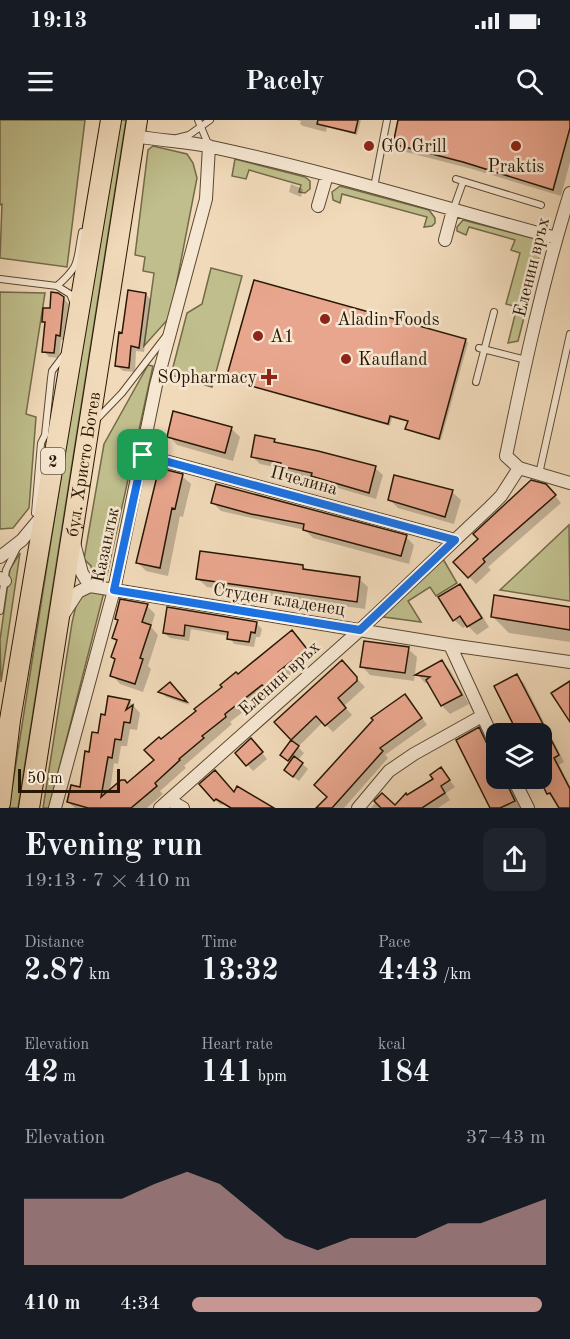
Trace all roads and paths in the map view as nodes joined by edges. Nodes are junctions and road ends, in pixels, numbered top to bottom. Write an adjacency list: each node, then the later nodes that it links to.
1 (111, 120): 21 (highway, бул. Христо Ботев / 2)
2 (198, 120): 6 (lane)
3 (210, 120): 6 (lane)
4 (387, 120): 10 (lane)
5 (136, 128): 7 (street); 28 (highway, бул. Христо Ботев / 2)
6 (201, 128): 7 (lane); 8 (lane)
7 (171, 140): 8 (street)
8 (209, 146): 9 (street); 22 (street, Казанлък)
9 (327, 175): 10 (street); 13 (street)
10 (374, 187): 14 (street)
11 (570, 193): 16 (street, Еленин връх)
12 (541, 205): 14 (lane)
13 (318, 207)
14 (453, 210): 16 (street); 17 (street)
15 (83, 229): 19 (lane)
16 (556, 238): 26 (street, Еленин връх)
17 (445, 240)
18 (0, 279): 19 (lane)
19 (57, 286): 21 (lane)
20 (494, 312): 25 (lane)
21 (77, 317): 24 (highway, бул. Христо Ботев / 2)
22 (172, 327): 28 (lane); 29 (street, Казанлък)
23 (570, 334): 31 (lane)
24 (73, 344): 33 (highway, бул. Христо Ботев / 2); 35 (lane)
25 (482, 349): 26 (lane); 27 (lane)
26 (526, 360): 30 (street, Еленин връх)
27 (476, 382)
28 (90, 427): 34 (highway, бул. Христо Ботев / 2)
29 (143, 455): 36 (street, Пчелина); 40 (street, Казанлък)
30 (519, 468): 31 (street); 36 (street, Еленин връх)
31 (539, 474): 32 (street)
32 (570, 483)
33 (43, 515): 35 (street); 49 (highway, бул. Христо Ботев / 2)
34 (72, 536): 39 (street); 42 (highway, бул. Христо Ботев / 2)
35 (22, 540): 37 (street); 38 (lane)
36 (455, 540): 43 (street, Еленин връх)
37 (0, 557)
38 (2, 579): 41 (lane)
39 (90, 586): 40 (street, Студен кладенец); 42 (street)
40 (114, 590): 43 (street, Студен кладенец); 52 (street, Казанлък)
41 (0, 611)
42 (59, 621): 51 (highway, бул. Христо Ботев / 2)
43 (360, 630): 44 (street, Студен кладенец); 50 (street, Еленин връх)
44 (450, 645): 45 (street, Студен кладенец); 46 (street)
45 (570, 662)
46 (482, 716): 47 (street); 54 (street)
47 (486, 724)
48 (518, 789): 55 (street)
49 (0, 803)
50 (164, 804): 53 (street)
51 (29, 808)
52 (55, 808)
53 (183, 808)
54 (358, 808)
55 (528, 808)

